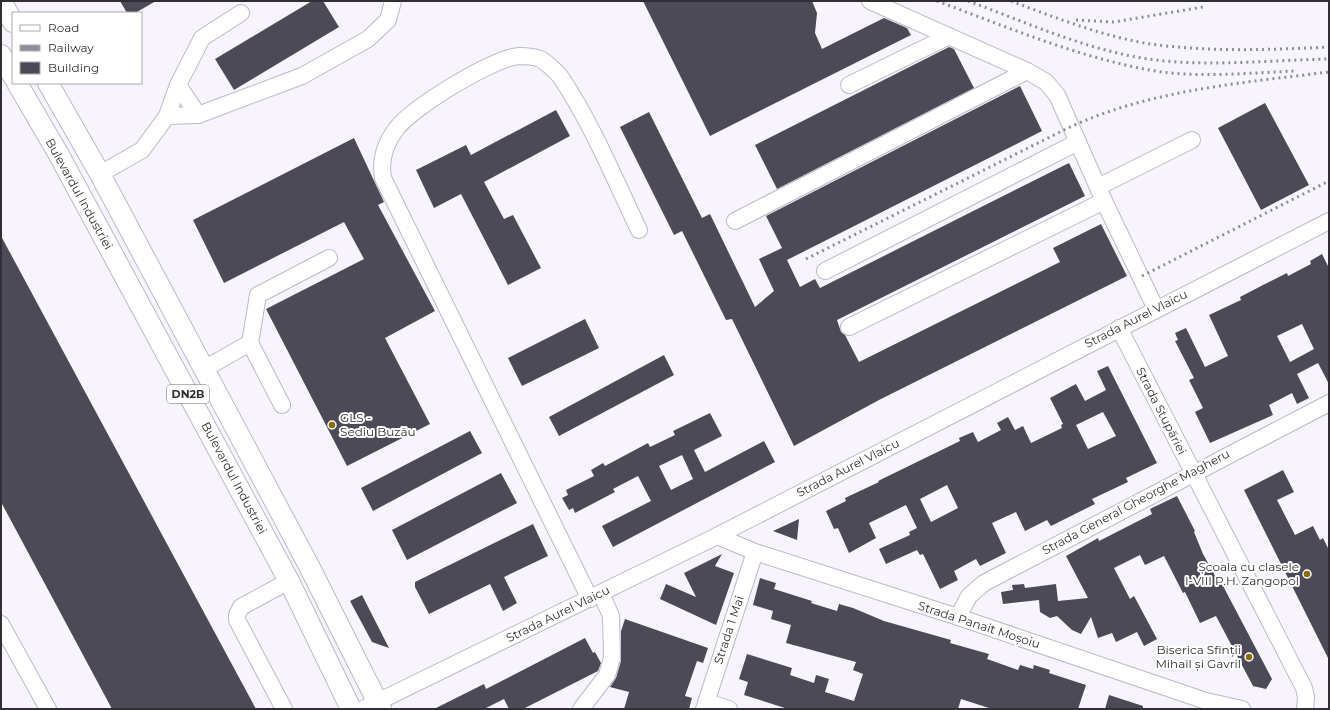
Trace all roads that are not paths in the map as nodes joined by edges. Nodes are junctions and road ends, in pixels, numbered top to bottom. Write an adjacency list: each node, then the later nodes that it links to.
1 (1, 1): 5 (main road)
2 (393, 1): 14 (street)
3 (870, 1): 6 (street)
4 (241, 13): 12 (street)
5 (12, 20)
6 (949, 36): 8 (street); 13 (street)
7 (1, 55): 9 (main road)
8 (1027, 71): 17 (street); 20 (street)
9 (12, 74)
10 (18, 84): 35 (main road, Bulevardul Industriei / DN2B)
11 (49, 84): 18 (main road, Bulevardul Industriei / DN2B)
12 (178, 85): 14 (street); 15 (street)
13 (849, 85)
14 (198, 115): 15 (street)
15 (167, 116): 18 (street)
16 (1192, 140): 19 (street)
17 (1078, 142): 19 (street); 24 (street)
18 (100, 174): 29 (main road, Bulevardul Industriei / DN2B)
19 (1101, 194): 25 (street); 26 (street)
20 (735, 221)
21 (1329, 221): 25 (street, Strada Aurel Vlaicu)
22 (639, 230): 36 (street)
23 (329, 258): 28 (street)
24 (825, 271)
25 (1156, 309): 27 (street, Strada Aurel Vlaicu)
26 (849, 327)
27 (1119, 328): 32 (street, Strada Stupăriei); 33 (street, Strada Aurel Vlaicu)
28 (250, 343): 29 (street); 31 (street)
29 (204, 369): 41 (main road, Bulevardul Industriei / DN2B)
30 (1329, 403): 32 (street, Strada General Gheorghe Magheru)
31 (282, 405)
32 (1193, 473): 37 (street, Strada General Gheorghe Magheru); 48 (street, Strada Stupăriei)
33 (717, 536): 34 (street, Strada Panait Moșoiu); 36 (street, Strada Aurel Vlaicu)
34 (755, 552): 37 (street, Strada Panait Moșoiu); 39 (street, Strada 1 Mai)
35 (289, 581): 43 (street); 44 (main road, Bulevardul Industriei / DN2B)
36 (595, 596): 41 (street, Strada Aurel Vlaicu); 45 (street)
37 (958, 617): 40 (street, Strada Panait Moșoiu)
38 (1, 624): 42 (street)
39 (705, 705): 46 (street)
40 (1206, 705): 47 (street, Strada Panait Moșoiu)
41 (374, 707)
42 (48, 709)
43 (284, 709)
44 (351, 709)
45 (581, 709)
46 (730, 709)
47 (1242, 709)
48 (1305, 709)

